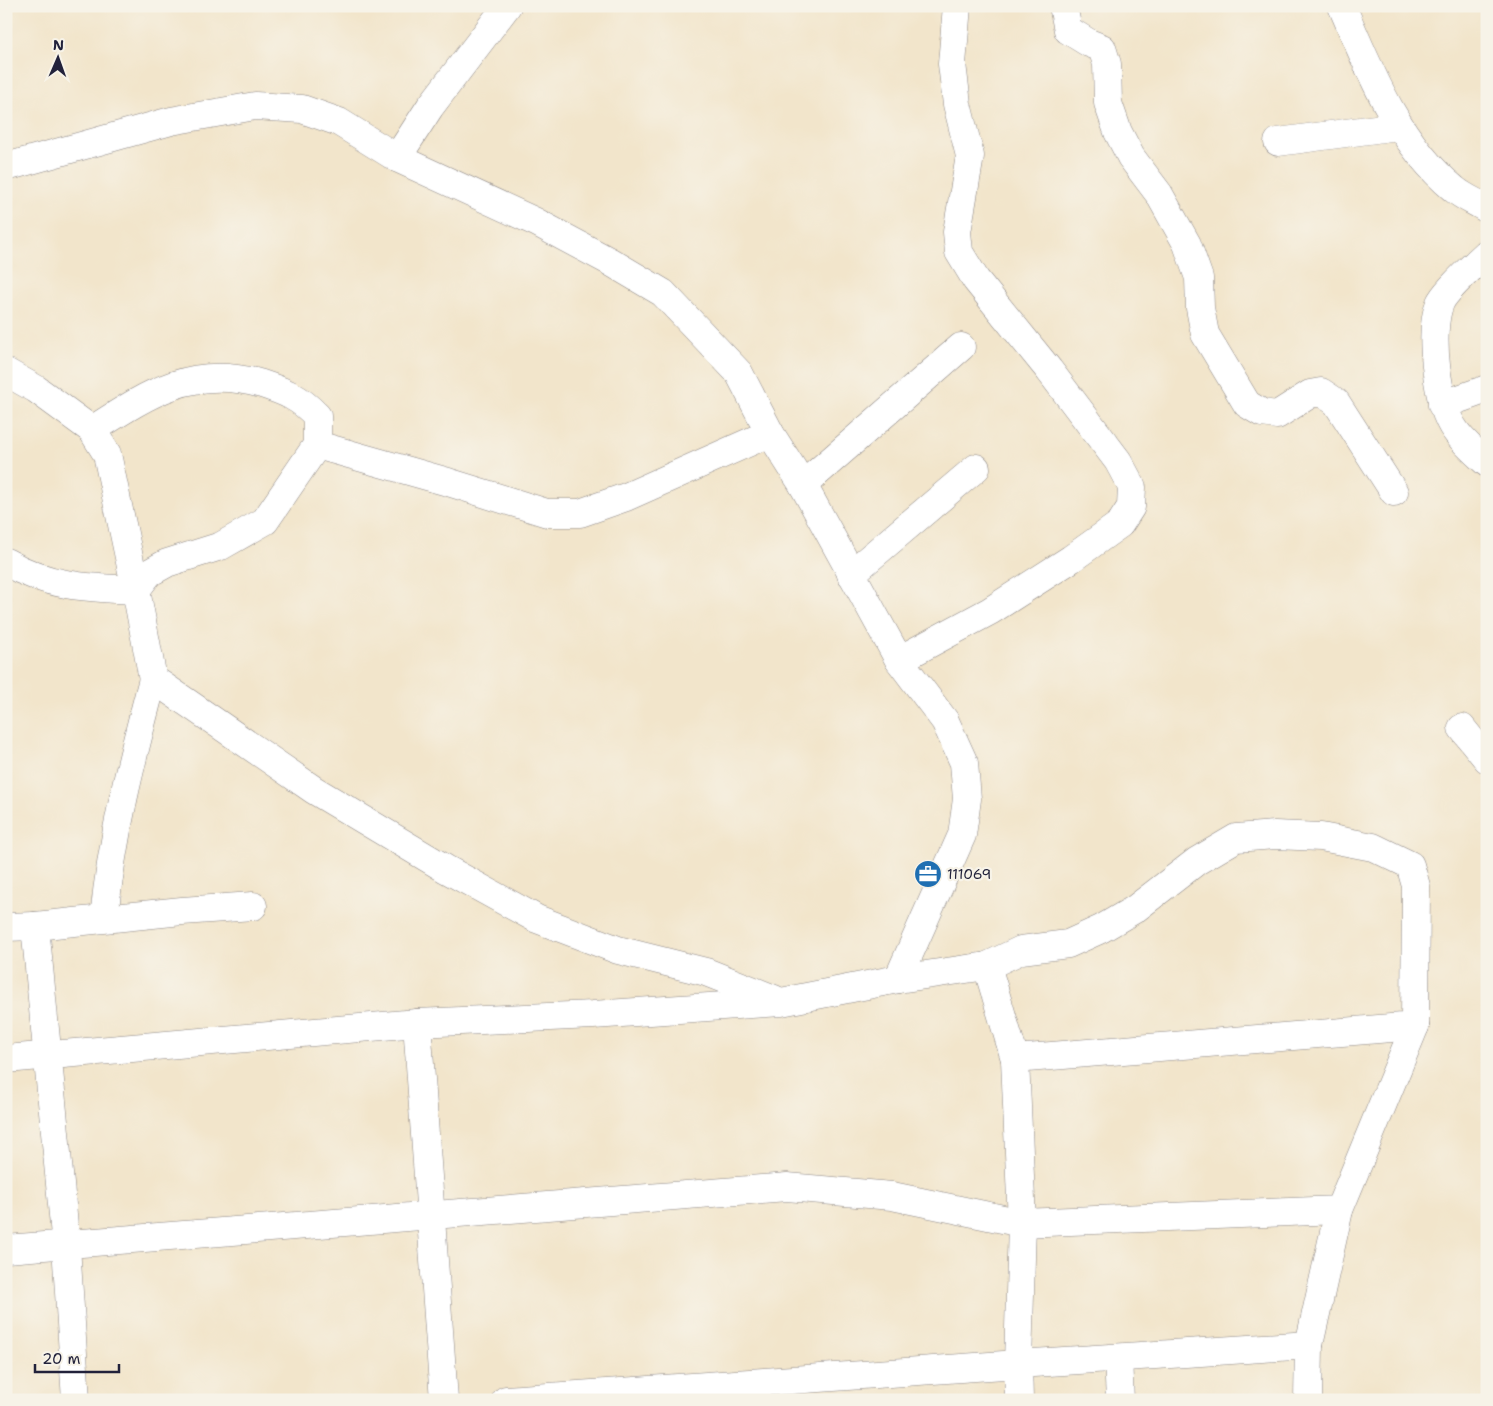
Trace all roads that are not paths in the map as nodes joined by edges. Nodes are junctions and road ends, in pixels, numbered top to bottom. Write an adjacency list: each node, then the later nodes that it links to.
1 (507, 6): 7 (street)
2 (957, 6): 25 (street)
3 (1064, 6): 21 (street)
4 (1342, 6): 5 (street)
5 (1398, 126): 6 (street); 9 (street)
6 (1278, 142)
7 (397, 158): 8 (street); 16 (street)
8 (6, 167)
9 (1487, 209)
10 (1487, 253): 14 (street)
11 (961, 347): 20 (street)
12 (6, 372): 15 (street)
13 (1487, 389): 14 (street)
14 (1442, 405): 18 (street)
15 (92, 430): 17 (street); 24 (street)
16 (770, 433): 17 (street); 20 (street)
17 (317, 445): 24 (street)
18 (1487, 463)
19 (976, 468): 23 (street)
20 (803, 484): 23 (street)
21 (1394, 492)
22 (14, 572): 24 (street)
23 (851, 574): 25 (street)
24 (136, 590): 26 (street)
25 (899, 660): 34 (street)
26 (152, 679): 30 (street); 35 (street)
27 (1462, 728): 28 (street)
28 (1487, 759)
29 (253, 906): 30 (street)
30 (104, 918): 31 (street)
31 (35, 926): 32 (street); 38 (street)
32 (6, 928)
33 (987, 966): 34 (street); 37 (street); 40 (street)
34 (898, 979): 35 (street)
35 (781, 1002): 36 (street)
36 (417, 1023): 38 (street); 42 (street)
37 (1415, 1026): 40 (street); 41 (street)
38 (48, 1057): 39 (street); 44 (street)
39 (6, 1059)
40 (1015, 1059): 43 (street)
41 (1339, 1210): 43 (street); 46 (street)
42 (430, 1214): 43 (street); 44 (street); 52 (street)
43 (1022, 1223): 48 (street)
44 (66, 1246): 45 (street); 51 (street)
45 (6, 1249)
46 (1309, 1345): 47 (street); 56 (street)
47 (1118, 1359): 48 (street); 55 (street)
48 (1018, 1364): 49 (street); 54 (street)
49 (834, 1388): 50 (street)
50 (728, 1392): 53 (street)
51 (76, 1400)
52 (444, 1400)
53 (506, 1400)
54 (1019, 1400)
55 (1120, 1400)
56 (1308, 1400)

